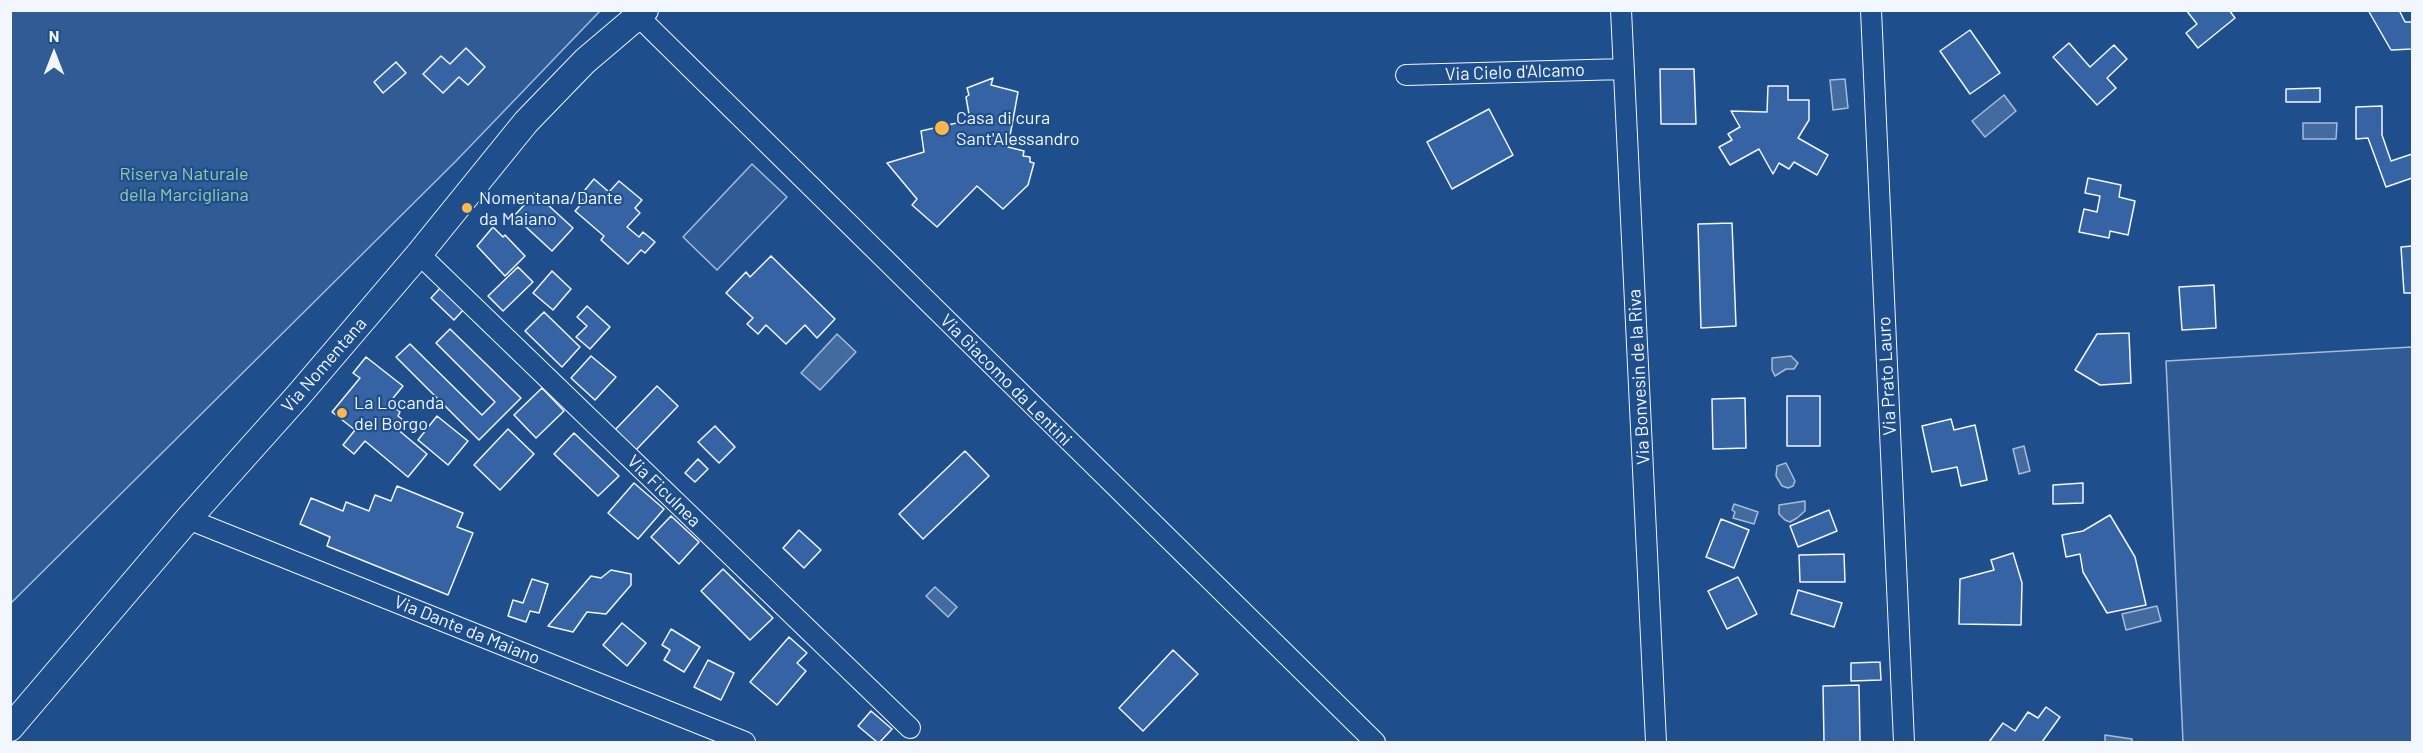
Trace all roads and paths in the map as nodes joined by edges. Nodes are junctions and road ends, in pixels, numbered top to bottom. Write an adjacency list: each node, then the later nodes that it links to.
1 (1622, 10): 4 (street, Via Bonvesin de la Riva)
2 (1871, 10): 13 (street, Via Prato Lauro)
3 (641, 14): 6 (main road, Via Nomentana); 11 (street, Via Giacomo da Lentini)
4 (1624, 69): 5 (street, Via Cielo d'Alcamo); 12 (street, Via Bonvesin de la Riva)
5 (1406, 75)
6 (419, 254): 7 (main road, Via Nomentana); 9 (street, Via Ficulnea)
7 (188, 519): 8 (main road, Via Nomentana); 10 (street, Via Dante da Maiano)
8 (10, 728)
9 (910, 728)
10 (745, 742)
11 (1375, 742)
12 (1656, 742)
13 (1904, 742)

